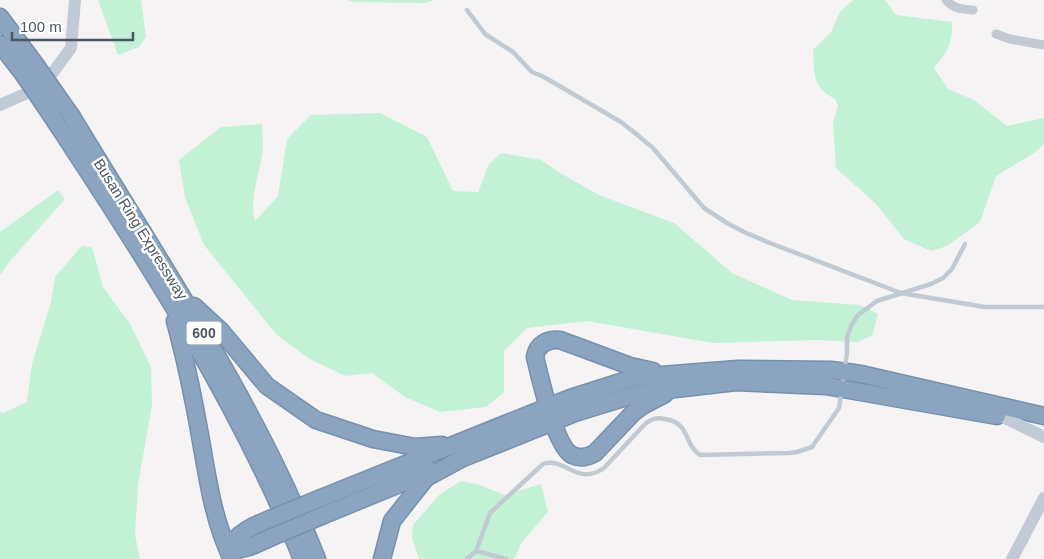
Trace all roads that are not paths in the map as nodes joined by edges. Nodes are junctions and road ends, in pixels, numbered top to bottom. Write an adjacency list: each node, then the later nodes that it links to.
1 (75, 0): 10 (main road)
2 (946, 0): 4 (street)
3 (468, 10): 12 (lane)
4 (972, 10)
5 (0, 17): 9 (highway, Busan Ring Expressway / 600)
6 (996, 34): 8 (street)
7 (0, 44): 9 (highway, Busan Ring Expressway / 600)
8 (1044, 45)
9 (30, 70): 13 (highway, Busan Ring Expressway / 600, bridge)
10 (0, 105)
11 (964, 244): 12 (lane)
12 (901, 293): 14 (lane); 15 (lane)
13 (176, 297): 22 (highway); 25 (highway); 26 (highway, Busan Ring Expressway / 600); 27 (highway, Busan Ring Expressway / 600)
14 (1044, 307)
15 (843, 380): 16 (highway); 18 (highway); 19 (highway); 24 (lane)
16 (672, 382): 17 (highway); 17 (highway); 17 (highway)
17 (550, 414): 22 (highway)
18 (1044, 416)
19 (1005, 418): 20 (highway); 21 (main road)
20 (1044, 426)
21 (1044, 437)
22 (460, 451): 25 (highway, bridge); 25 (highway, bridge); 28 (highway)
23 (1044, 498): 31 (main road)
24 (476, 551): 29 (lane); 30 (lane)
25 (231, 554)
26 (302, 559)
27 (317, 559)
28 (382, 559)
29 (467, 559)
30 (506, 559)
31 (1012, 559)

